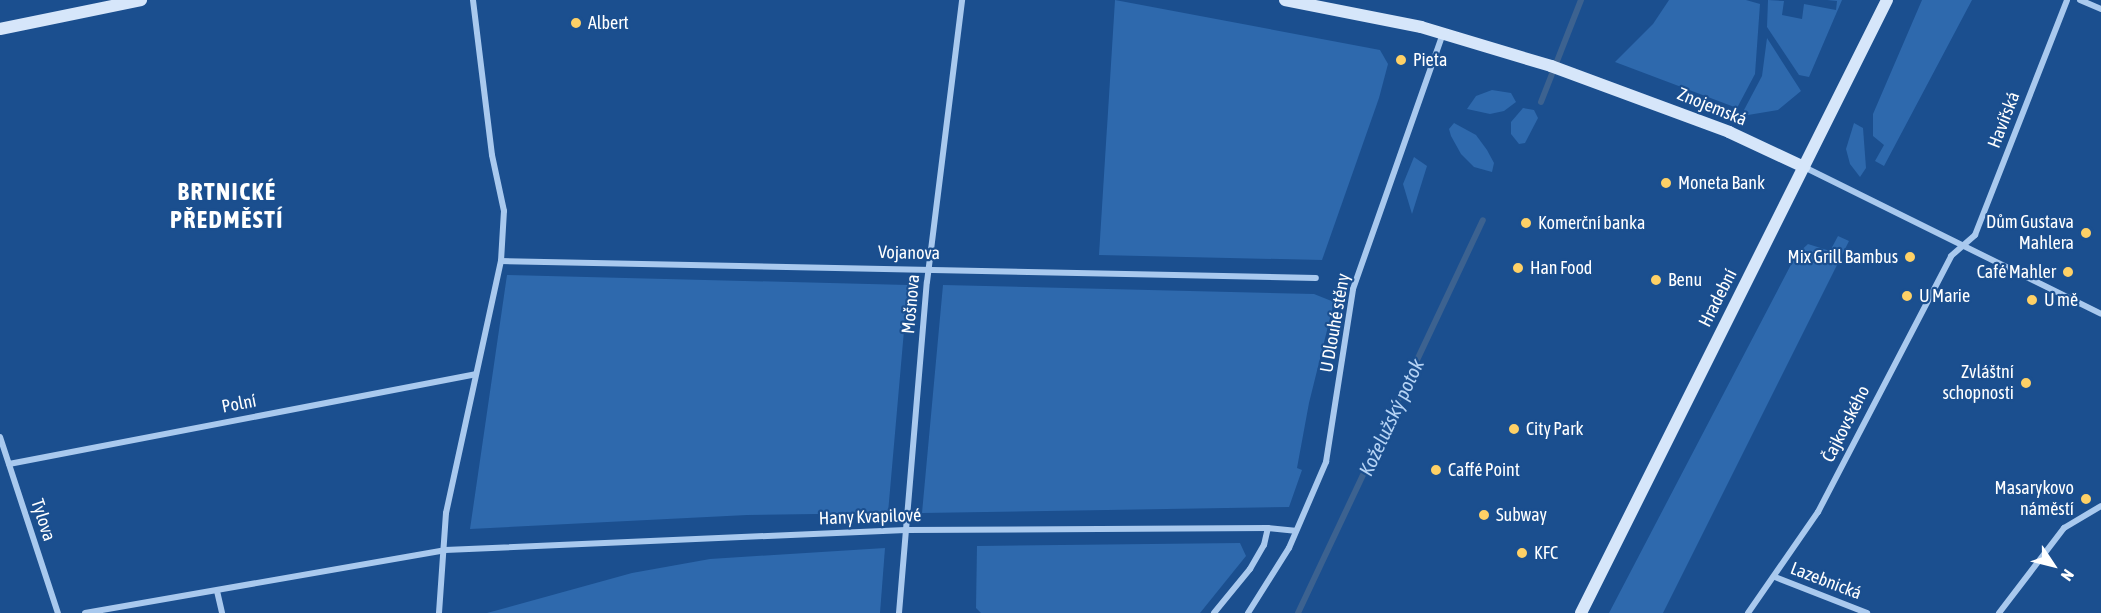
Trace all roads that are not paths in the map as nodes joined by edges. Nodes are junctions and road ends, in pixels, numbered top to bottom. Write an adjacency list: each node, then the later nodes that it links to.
1 (141, 0): 9 (main road)
2 (472, 0): 13 (street)
3 (962, 0): 14 (street, Mošnova)
4 (1285, 0): 10 (main road, Znojemská)
5 (1887, 0): 11 (main road, Hradební)
6 (2067, 0): 12 (street, Havířská)
7 (2080, 0): 8 (street)
8 (2101, 9)
9 (0, 29)
10 (1443, 33): 11 (main road, Znojemská); 23 (street, U Dlouhé stěny)
11 (1804, 167): 12 (street, Znojemská); 34 (main road, Hradební)
12 (1963, 246): 16 (street, Znojemská); 25 (street, Čajkovského)
13 (501, 261): 14 (street, Vojanova); 17 (street)
14 (929, 268): 15 (street, Vojanova); 22 (street, Mošnova)
15 (1316, 278)
16 (2101, 314)
17 (476, 374): 19 (street, Polní); 24 (street)
18 (0, 437): 19 (street, Tylova)
19 (9, 464): 27 (street, Tylova)
20 (2101, 506): 37 (street)
21 (1268, 528): 22 (street, Hany Kvapilové); 23 (street, Hany Kvapilové); 32 (street)
22 (906, 530): 24 (street, Hany Kvapilové); 31 (street, Mošnova)
23 (1295, 531): 33 (street, U Dlouhé stěny)
24 (445, 550): 26 (street); 30 (street)
25 (1774, 577): 35 (street, Čajkovského); 36 (street, Lazebnická)
26 (217, 591): 28 (street); 29 (street)
27 (58, 613)
28 (85, 613)
29 (222, 613)
30 (438, 613)
31 (899, 613)
32 (1214, 613)
33 (1248, 613)
34 (1581, 613)
35 (1748, 613)
36 (1867, 613)
37 (1999, 613)

